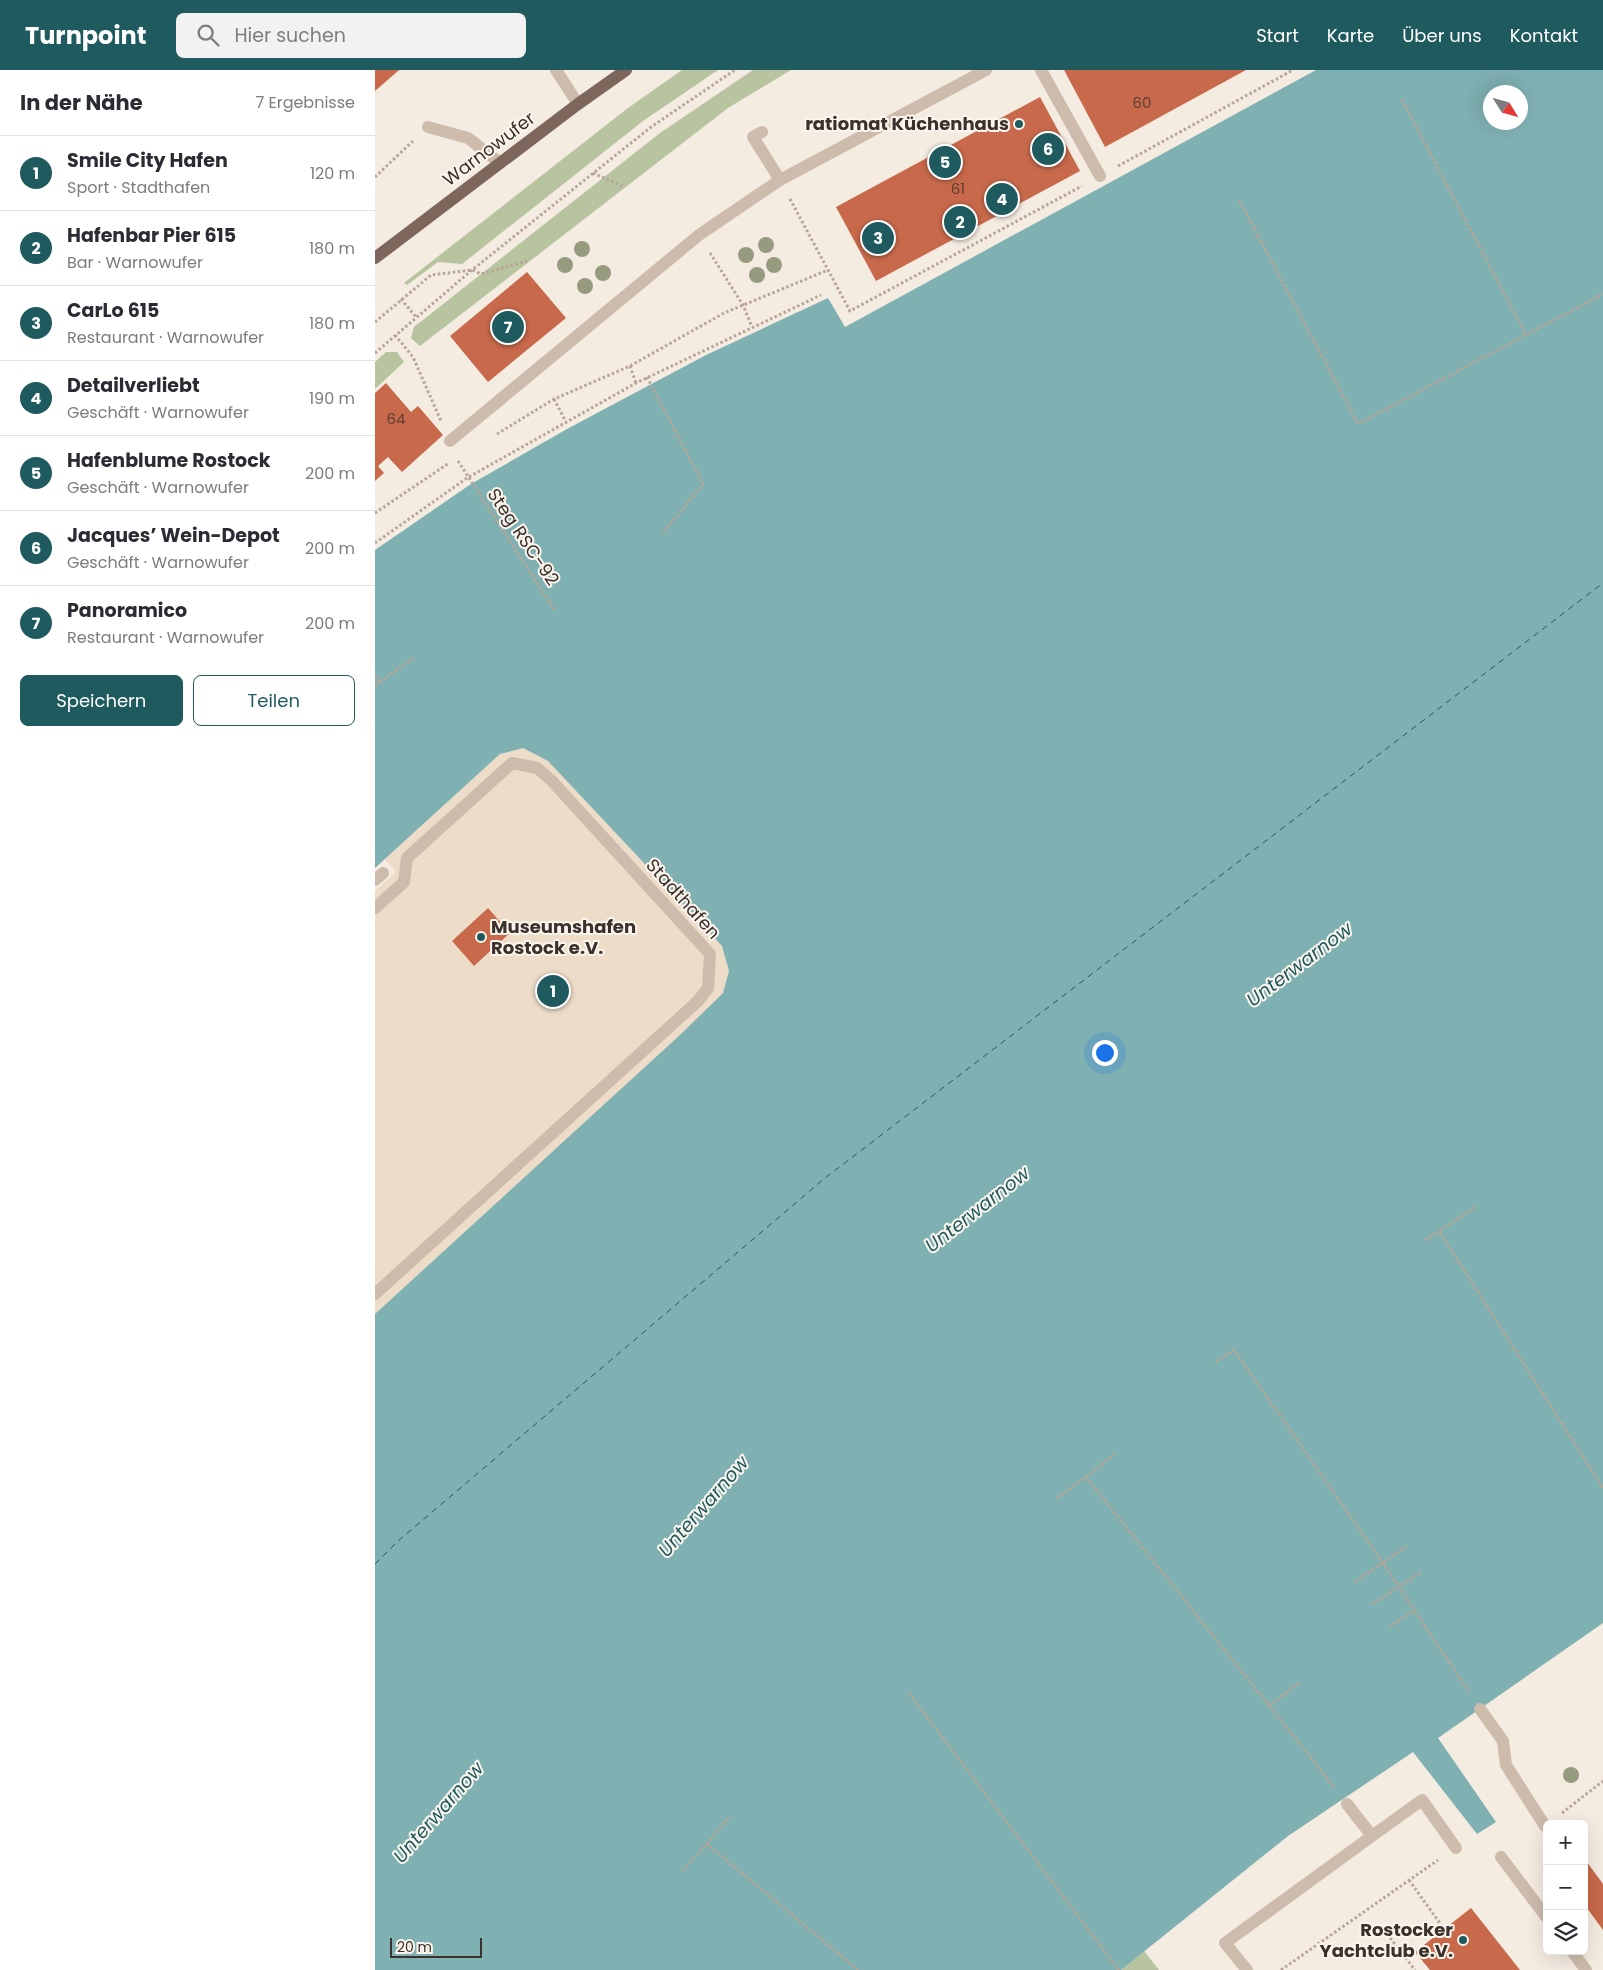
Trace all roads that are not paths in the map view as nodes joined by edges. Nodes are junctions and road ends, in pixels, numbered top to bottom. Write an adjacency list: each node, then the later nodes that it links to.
1 (556, 70): 5 (street)
2 (626, 70): 5 (main road, Warnowufer)
3 (986, 70): 10 (street)
4 (1041, 70): 9 (street)
5 (578, 104): 8 (main road, Warnowufer)
6 (428, 127): 8 (street)
7 (762, 132): 10 (street)
8 (500, 163): 11 (main road, Warnowufer)
9 (1100, 176)
10 (779, 180): 12 (street)
11 (375, 258)
12 (450, 441)
13 (375, 908): 14 (street, Stadthafen)
14 (375, 1294)
15 (1480, 1709): 17 (street)
16 (1347, 1804): 18 (street)
17 (1543, 1823)
18 (1372, 1836): 19 (street); 23 (street)
19 (1456, 1848)
20 (1501, 1857): 21 (street)
21 (1543, 1913)
22 (1575, 1955): 24 (street)
23 (1247, 1970)
24 (1586, 1970)

